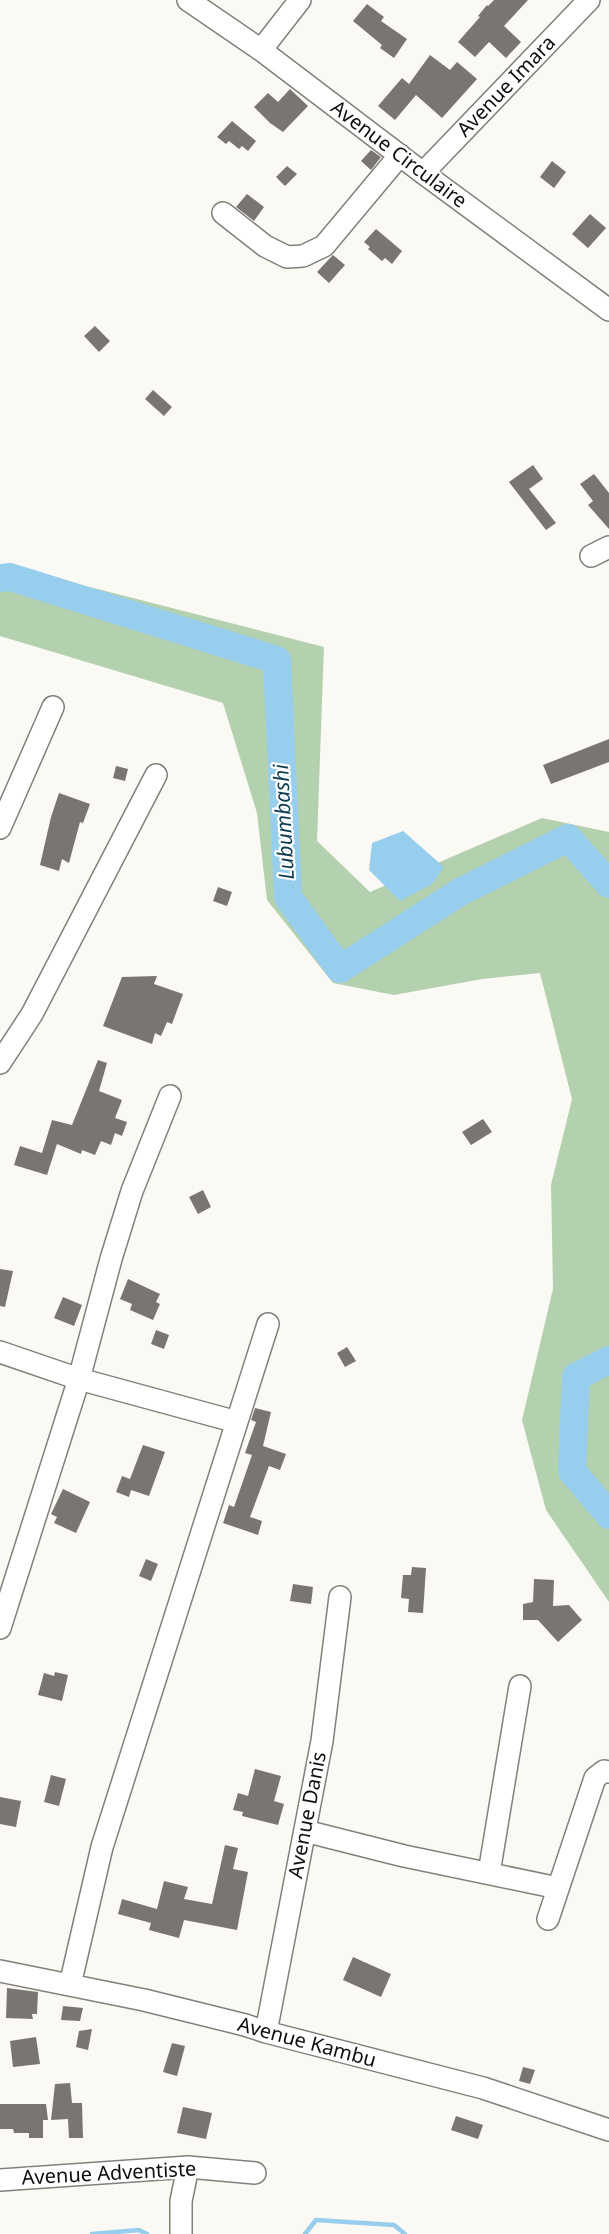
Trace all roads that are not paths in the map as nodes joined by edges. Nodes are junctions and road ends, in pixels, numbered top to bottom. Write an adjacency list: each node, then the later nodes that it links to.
1 (188, 0): 4 (street, Avenue Circulaire)
2 (300, 0): 4 (street)
3 (589, 0): 6 (street, Avenue Imara)
4 (261, 51): 5 (street, Avenue Circulaire)
5 (400, 155): 6 (street, Avenue Circulaire); 7 (street)
6 (423, 174): 8 (street, Avenue Circulaire)
7 (223, 213)
8 (609, 310)
9 (53, 707): 11 (street)
10 (156, 775): 12 (street)
11 (0, 828)
12 (0, 1061)
13 (170, 1096): 16 (street)
14 (267, 1324): 17 (street)
15 (0, 1352): 16 (street)
16 (80, 1379): 17 (street); 19 (street)
17 (237, 1422): 27 (street)
18 (340, 1597): 22 (street, Avenue Danis)
19 (0, 1628)
20 (520, 1686): 23 (street)
21 (609, 1772): 24 (street)
22 (304, 1831): 23 (street); 28 (street, Avenue Danis)
23 (489, 1873): 24 (street)
24 (558, 1888): 25 (street)
25 (548, 1919)
26 (0, 1971): 27 (street, Avenue Kambu)
27 (70, 1985): 28 (street, Avenue Kambu)
28 (266, 2032): 29 (street, Avenue Kambu)
29 (609, 2130)
30 (188, 2167): 31 (street, Avenue Adventiste); 32 (street, Avenue Adventiste); 33 (street)
31 (255, 2173)
32 (0, 2180)
33 (181, 2234)

